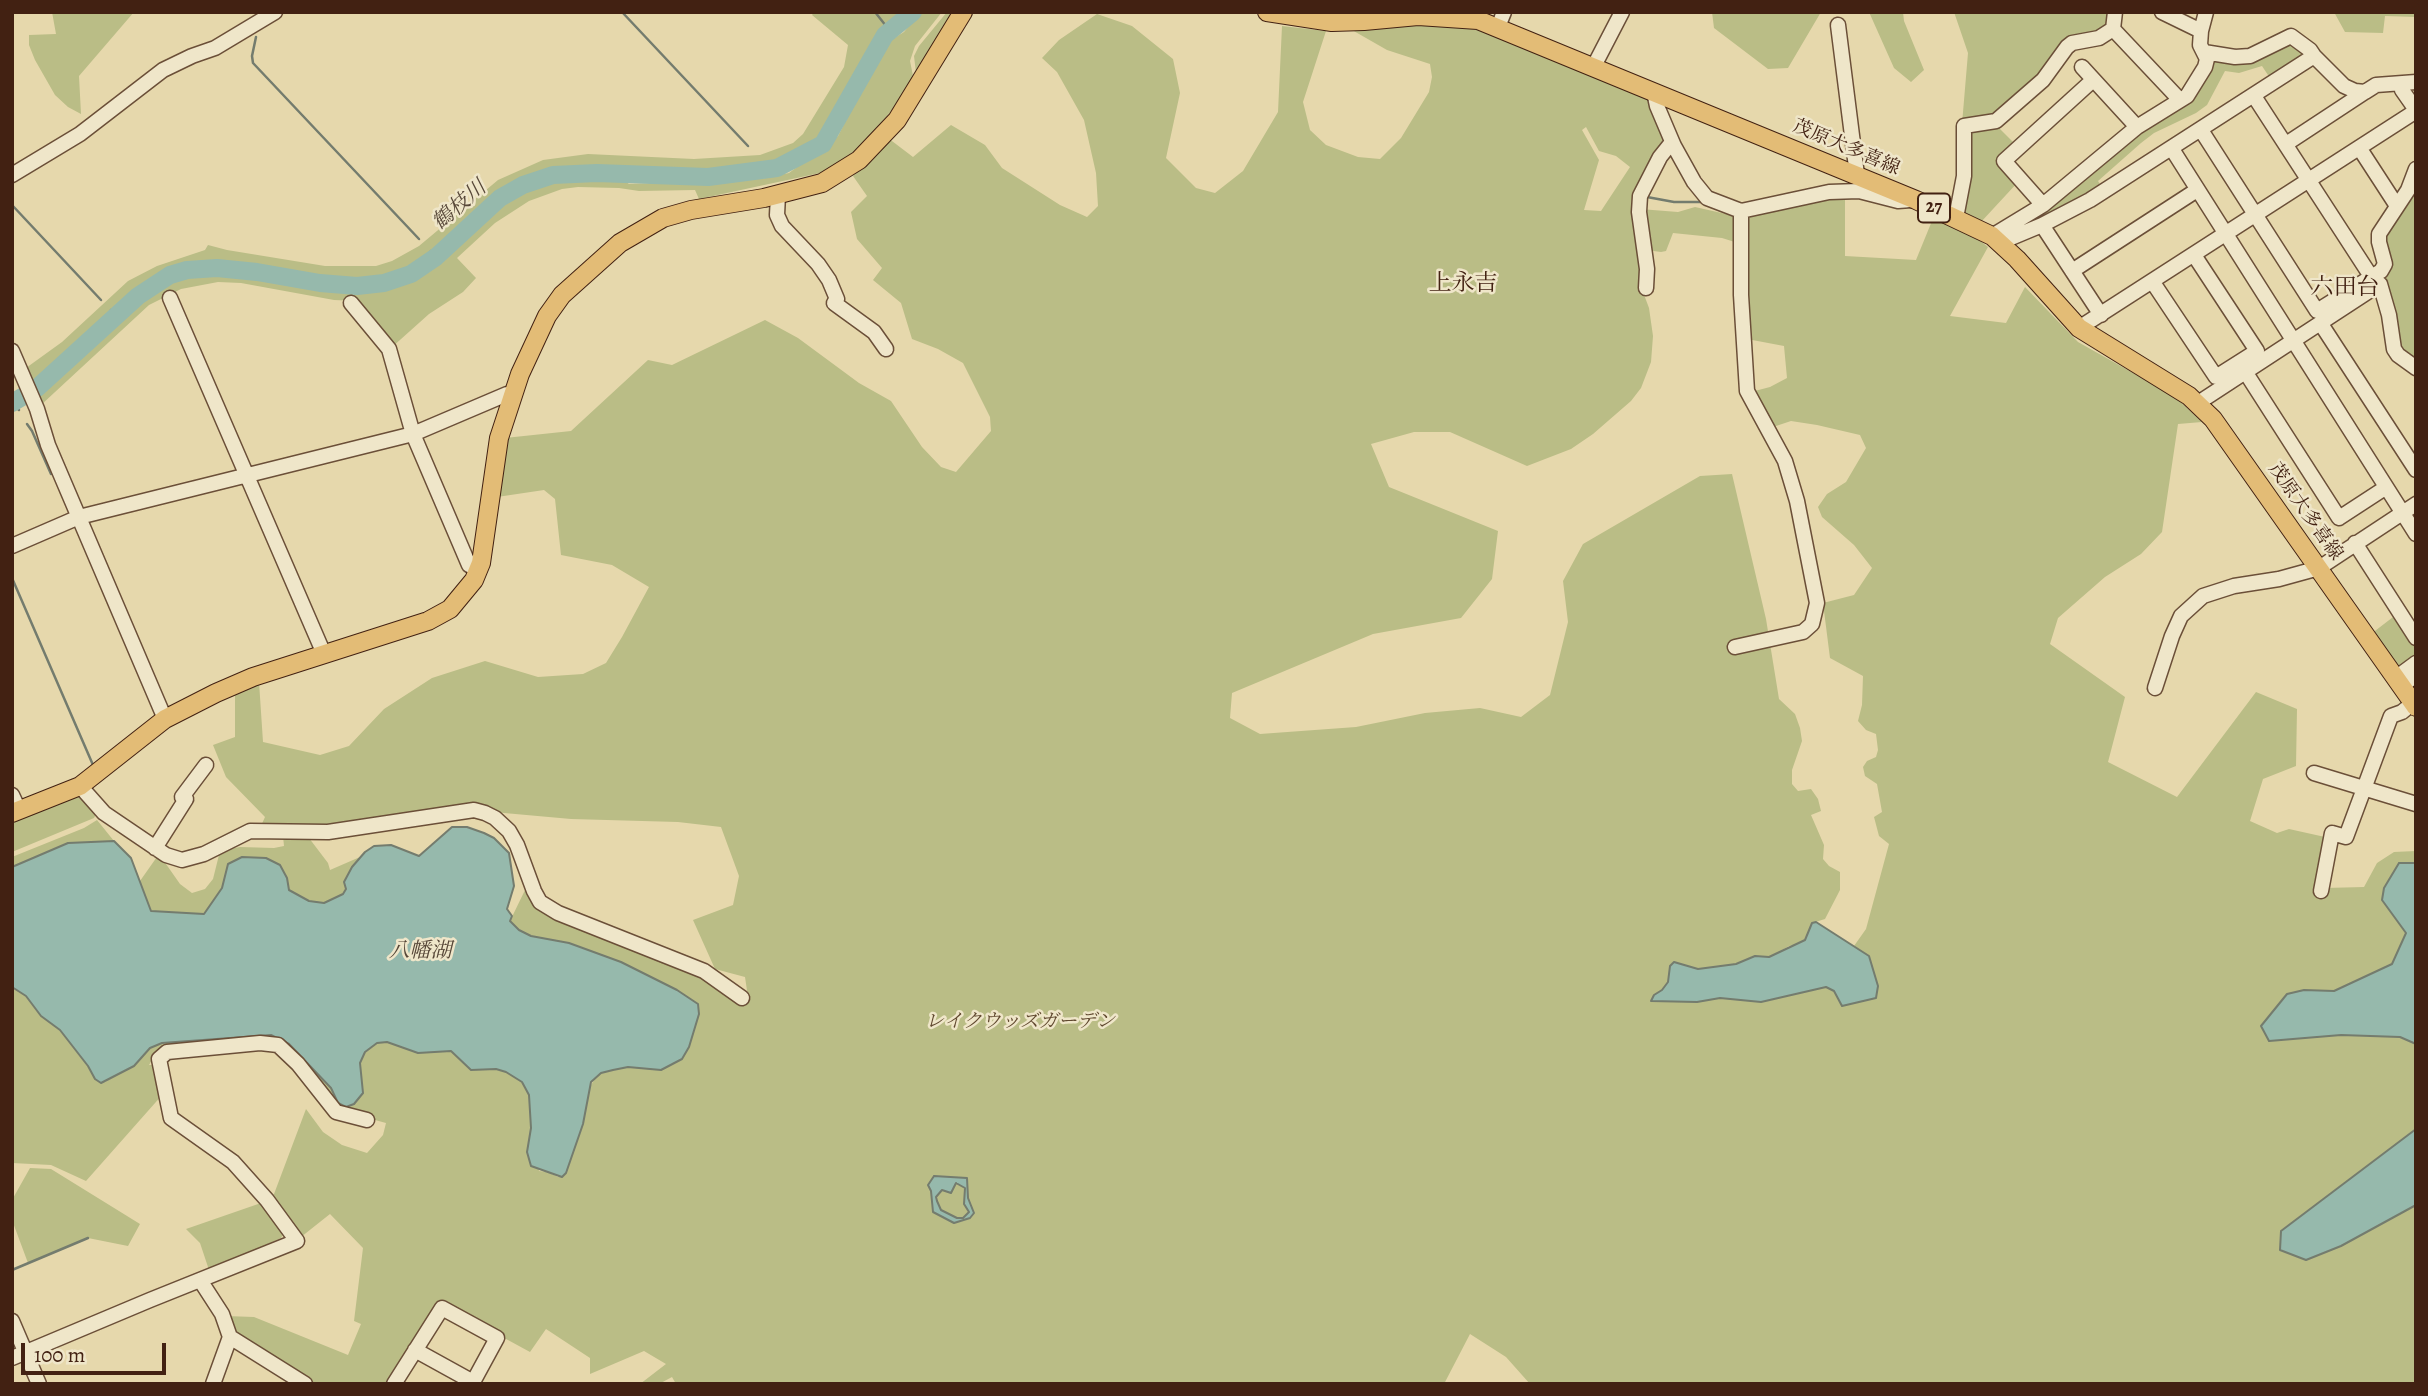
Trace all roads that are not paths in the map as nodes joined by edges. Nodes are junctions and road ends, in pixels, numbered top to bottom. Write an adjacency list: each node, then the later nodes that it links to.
1 (275, 12): 31 (street)
2 (963, 12): 35 (main road)
3 (1267, 12): 8 (main road, 茂原大多喜線 / 27)
4 (1622, 12): 15 (street)
5 (2115, 12): 11 (street)
6 (2162, 12): 12 (street)
7 (2206, 12): 12 (street)
8 (1419, 14): 9 (main road, 茂原大多喜線 / 27)
9 (1501, 19): 15 (main road, 茂原大多喜線 / 27)
10 (1838, 25): 32 (street)
11 (2113, 29): 22 (street); 41 (street)
12 (2200, 31): 13 (street)
13 (2204, 52): 14 (street); 22 (street)
14 (2314, 56): 20 (street); 21 (street)
15 (1594, 66): 19 (main road, 茂原大多喜線 / 27)
16 (2082, 66): 17 (street)
17 (2093, 80): 24 (street); 37 (street)
18 (2410, 83): 20 (street); 23 (street)
19 (1654, 92): 26 (street); 32 (main road, 茂原大多喜線 / 27)
20 (2365, 92): 27 (street)
21 (2254, 96): 25 (street); 27 (street)
22 (2180, 100): 24 (street)
23 (2416, 111): 29 (street)
24 (2137, 127): 37 (street)
25 (2201, 130): 28 (street); 40 (street)
26 (1672, 142): 39 (street); 49 (street)
27 (2286, 144): 33 (street)
28 (2172, 149): 34 (street); 42 (street)
29 (2360, 149): 33 (street); 38 (street)
30 (2416, 169): 38 (street)
31 (12, 175)
32 (1857, 175): 36 (main road, 茂原大多喜線 / 27)
33 (2309, 181): 40 (street); 47 (street)
34 (2197, 190): 43 (street); 46 (street)
35 (778, 195): 56 (street); 60 (main road)
36 (1916, 200): 39 (street); 41 (main road, 茂原大多喜線 / 27)
37 (2043, 205): 44 (street)
38 (2397, 206): 47 (street)
39 (1741, 211): 75 (street)
40 (2255, 215): 43 (street); 47 (street)
41 (1956, 218): 44 (main road, 茂原大多喜線 / 27)
42 (2042, 225): 44 (street); 46 (street)
43 (2225, 234): 45 (street); 55 (street)
44 (1996, 240): 54 (main road, 茂原大多喜線 / 27)
45 (2194, 255): 48 (street); 48 (street)
46 (2072, 271): 52 (street)
47 (2372, 278)
48 (2152, 281): 52 (street)
49 (1646, 288)
50 (170, 298): 64 (street)
51 (351, 303): 62 (street)
52 (2101, 315): 54 (street)
53 (2321, 324): 55 (street); 58 (street); 63 (street)
54 (2079, 328): 61 (main road, 茂原大多喜線 / 27)
55 (2294, 341): 59 (street); 65 (street)
56 (886, 349)
57 (12, 351): 68 (street)
58 (2416, 368)
59 (2246, 373): 61 (street); 65 (street)
60 (513, 396): 62 (street); 73 (main road)
61 (2198, 403): 72 (main road, 茂原大多喜線 / 27)
62 (414, 434): 64 (street); 73 (street)
63 (2416, 470)
64 (246, 475): 68 (street); 76 (street)
65 (2385, 488): 67 (street)
66 (2416, 504): 67 (street)
67 (2402, 514): 69 (street); 70 (street)
68 (79, 517): 71 (street); 81 (street)
69 (2416, 534)
70 (2355, 543): 72 (street); 74 (street)
71 (12, 546)
72 (2319, 568): 78 (main road, 茂原大多喜線 / 27); 79 (street)
73 (478, 570): 76 (main road)
74 (2416, 638)
75 (1735, 647)
76 (324, 654): 81 (main road)
77 (2416, 663): 78 (street)
78 (2405, 679): 80 (main road, 茂原大多喜線 / 27)
79 (2155, 688)
80 (2414, 705): 85 (street)
81 (165, 719): 84 (main road)
82 (206, 765): 88 (street)
83 (2314, 773): 85 (street)
84 (80, 786): 87 (main road); 88 (street)
85 (2364, 789): 86 (street); 89 (street)
86 (2416, 804)
87 (15, 806)
88 (155, 848): 90 (street)
89 (2321, 891)
90 (742, 998)
91 (366, 1121): 92 (street)
92 (200, 1280): 94 (street); 96 (street)
93 (12, 1321): 96 (street)
94 (230, 1337): 100 (street); 101 (street)
95 (415, 1350): 97 (street); 98 (street); 98 (street)
96 (19, 1355): 99 (street)
97 (398, 1382)
98 (472, 1383)
99 (40, 1384)
100 (213, 1384)
101 (305, 1384)

